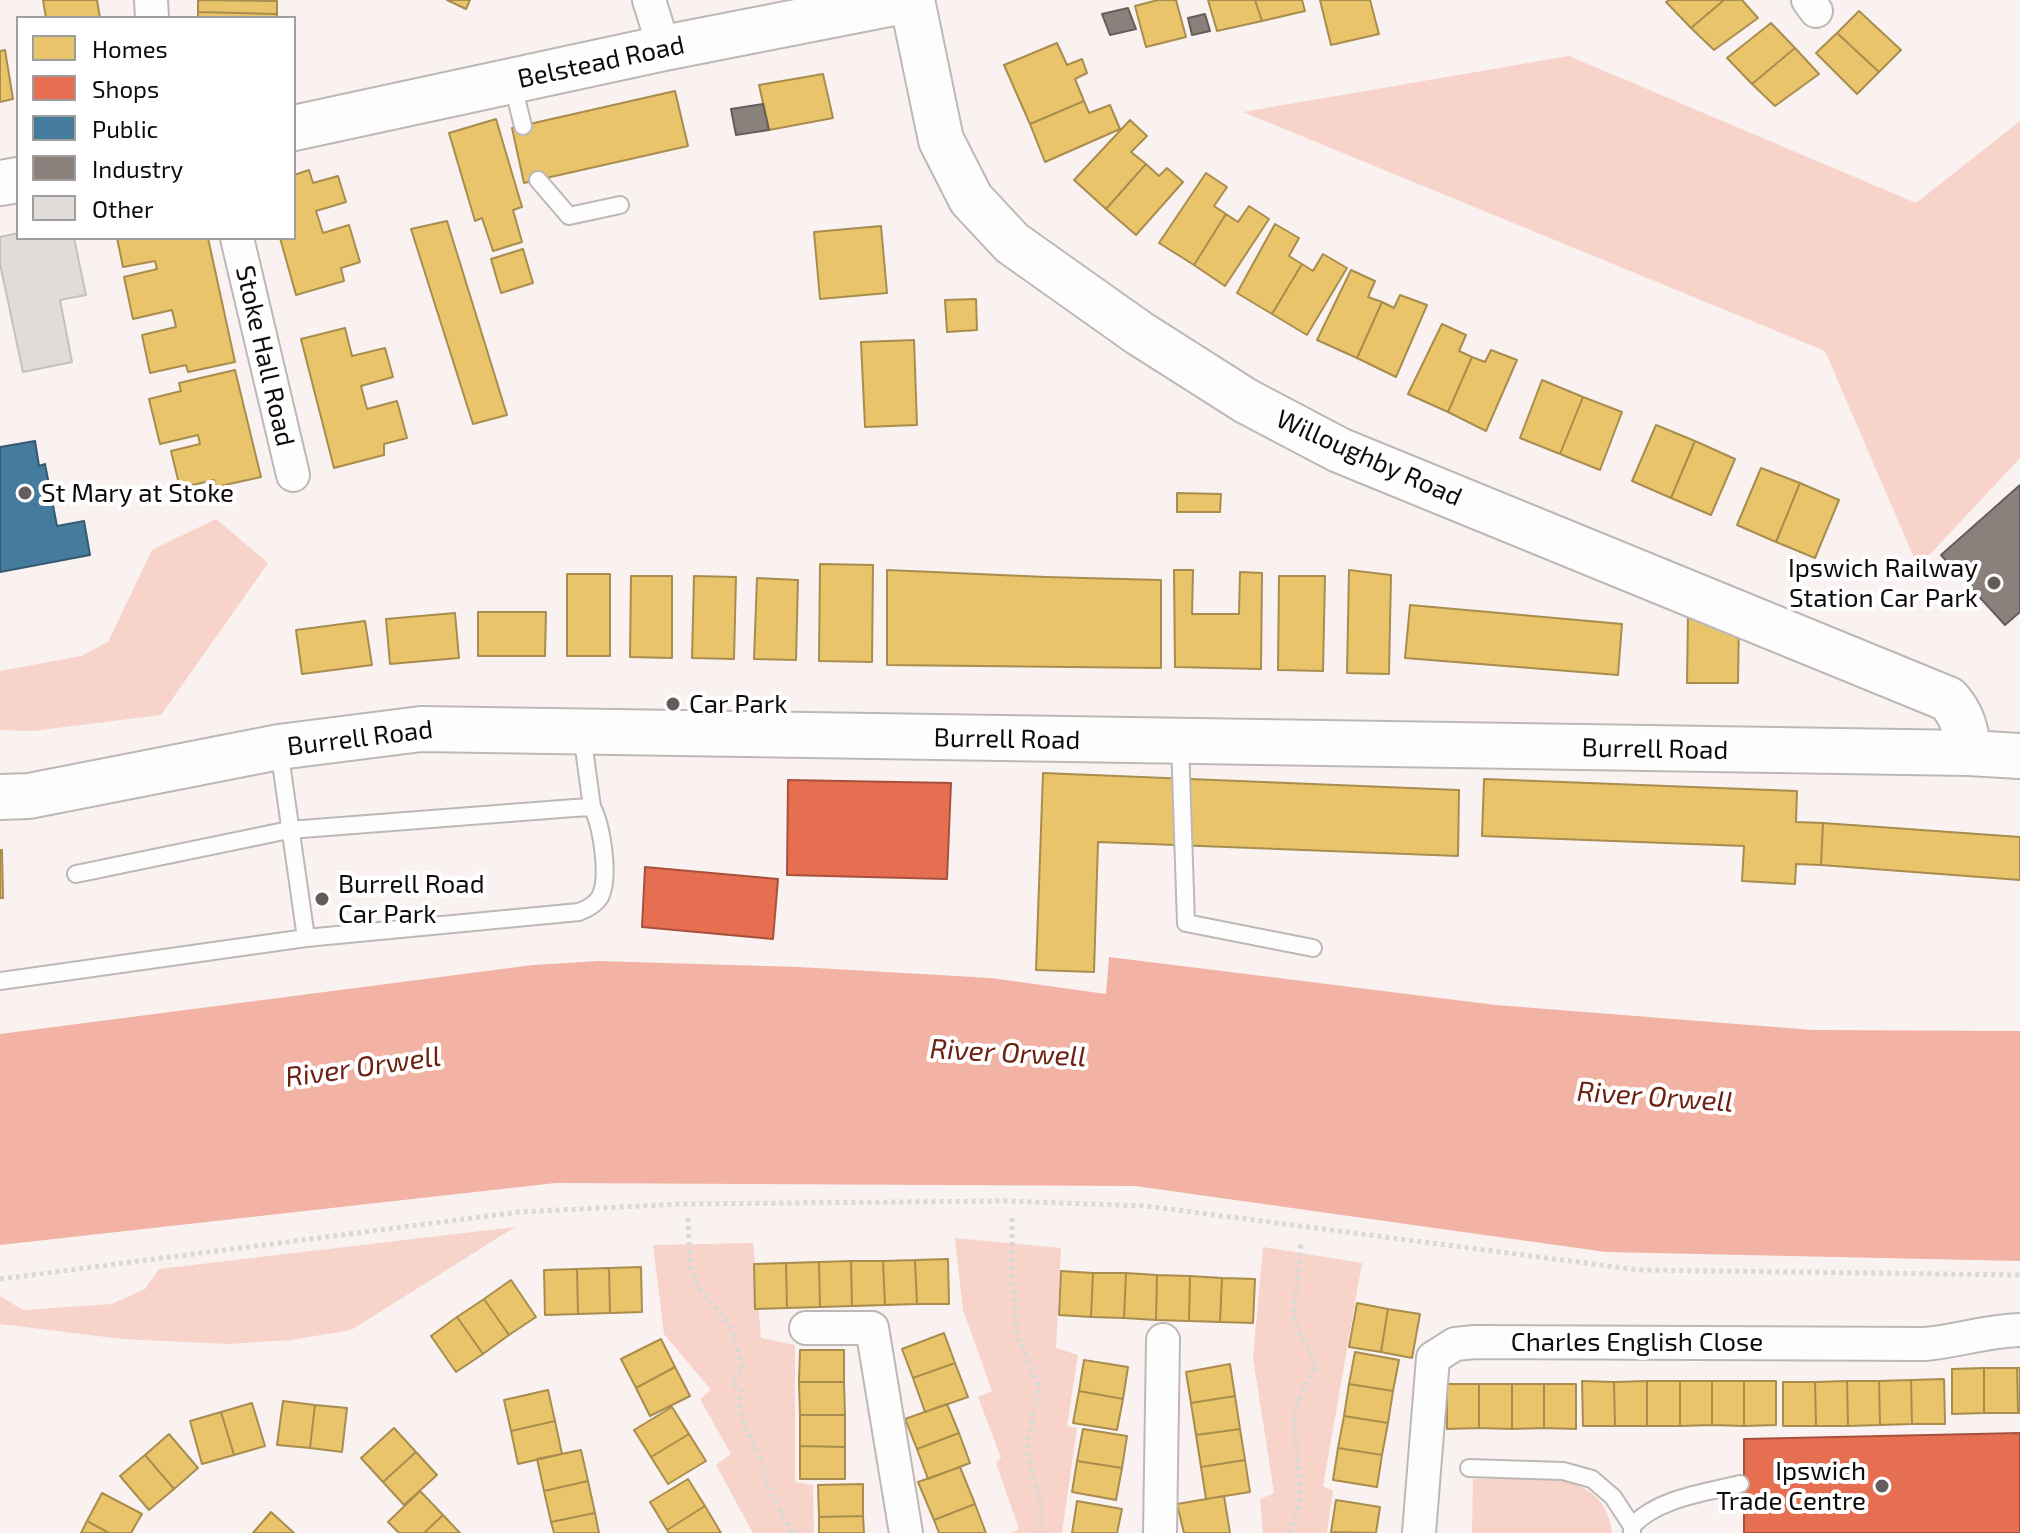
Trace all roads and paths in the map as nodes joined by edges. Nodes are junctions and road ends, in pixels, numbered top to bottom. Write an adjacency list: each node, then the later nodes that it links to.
1 (649, 0): 3 (street)
2 (910, 0): 3 (main road, Belstead Road); 14 (main road, Willoughby Road)
3 (664, 48): 4 (main road, Belstead Road)
4 (512, 81): 5 (lane); 6 (main road, Belstead Road)
5 (523, 126)
6 (296, 128)
7 (538, 180): 8 (lane)
8 (620, 205)
9 (237, 240): 10 (street, Stoke Hall Road)
10 (293, 475)
11 (582, 732): 12 (main road, Burrell Road); 13 (main road, Burrell Road); 17 (lane)
12 (1180, 742): 14 (main road, Burrell Road); 21 (lane)
13 (279, 747): 16 (main road, Burrell Road); 18 (lane)
14 (1969, 753): 15 (main road, Burrell Road)
15 (2020, 756)
16 (0, 797)
17 (592, 807): 18 (lane); 20 (lane)
18 (289, 830): 19 (lane); 20 (lane)
19 (76, 874)
20 (306, 938): 22 (lane)
21 (1313, 948)
22 (0, 981)
23 (688, 1218): 34 (path)
24 (1012, 1218): 36 (path)
25 (1301, 1244): 38 (path)
26 (2020, 1275): 27 (path)
27 (0, 1279)
28 (806, 1328): 35 (street)
29 (2020, 1330): 39 (street, Charles English Close)
30 (1163, 1340): 37 (street)
31 (1469, 1468): 33 (lane)
32 (1740, 1484): 33 (lane)
33 (1632, 1529)
34 (792, 1533)
35 (906, 1533)
36 (1040, 1533)
37 (1160, 1533)
38 (1290, 1533)
39 (1419, 1533)

